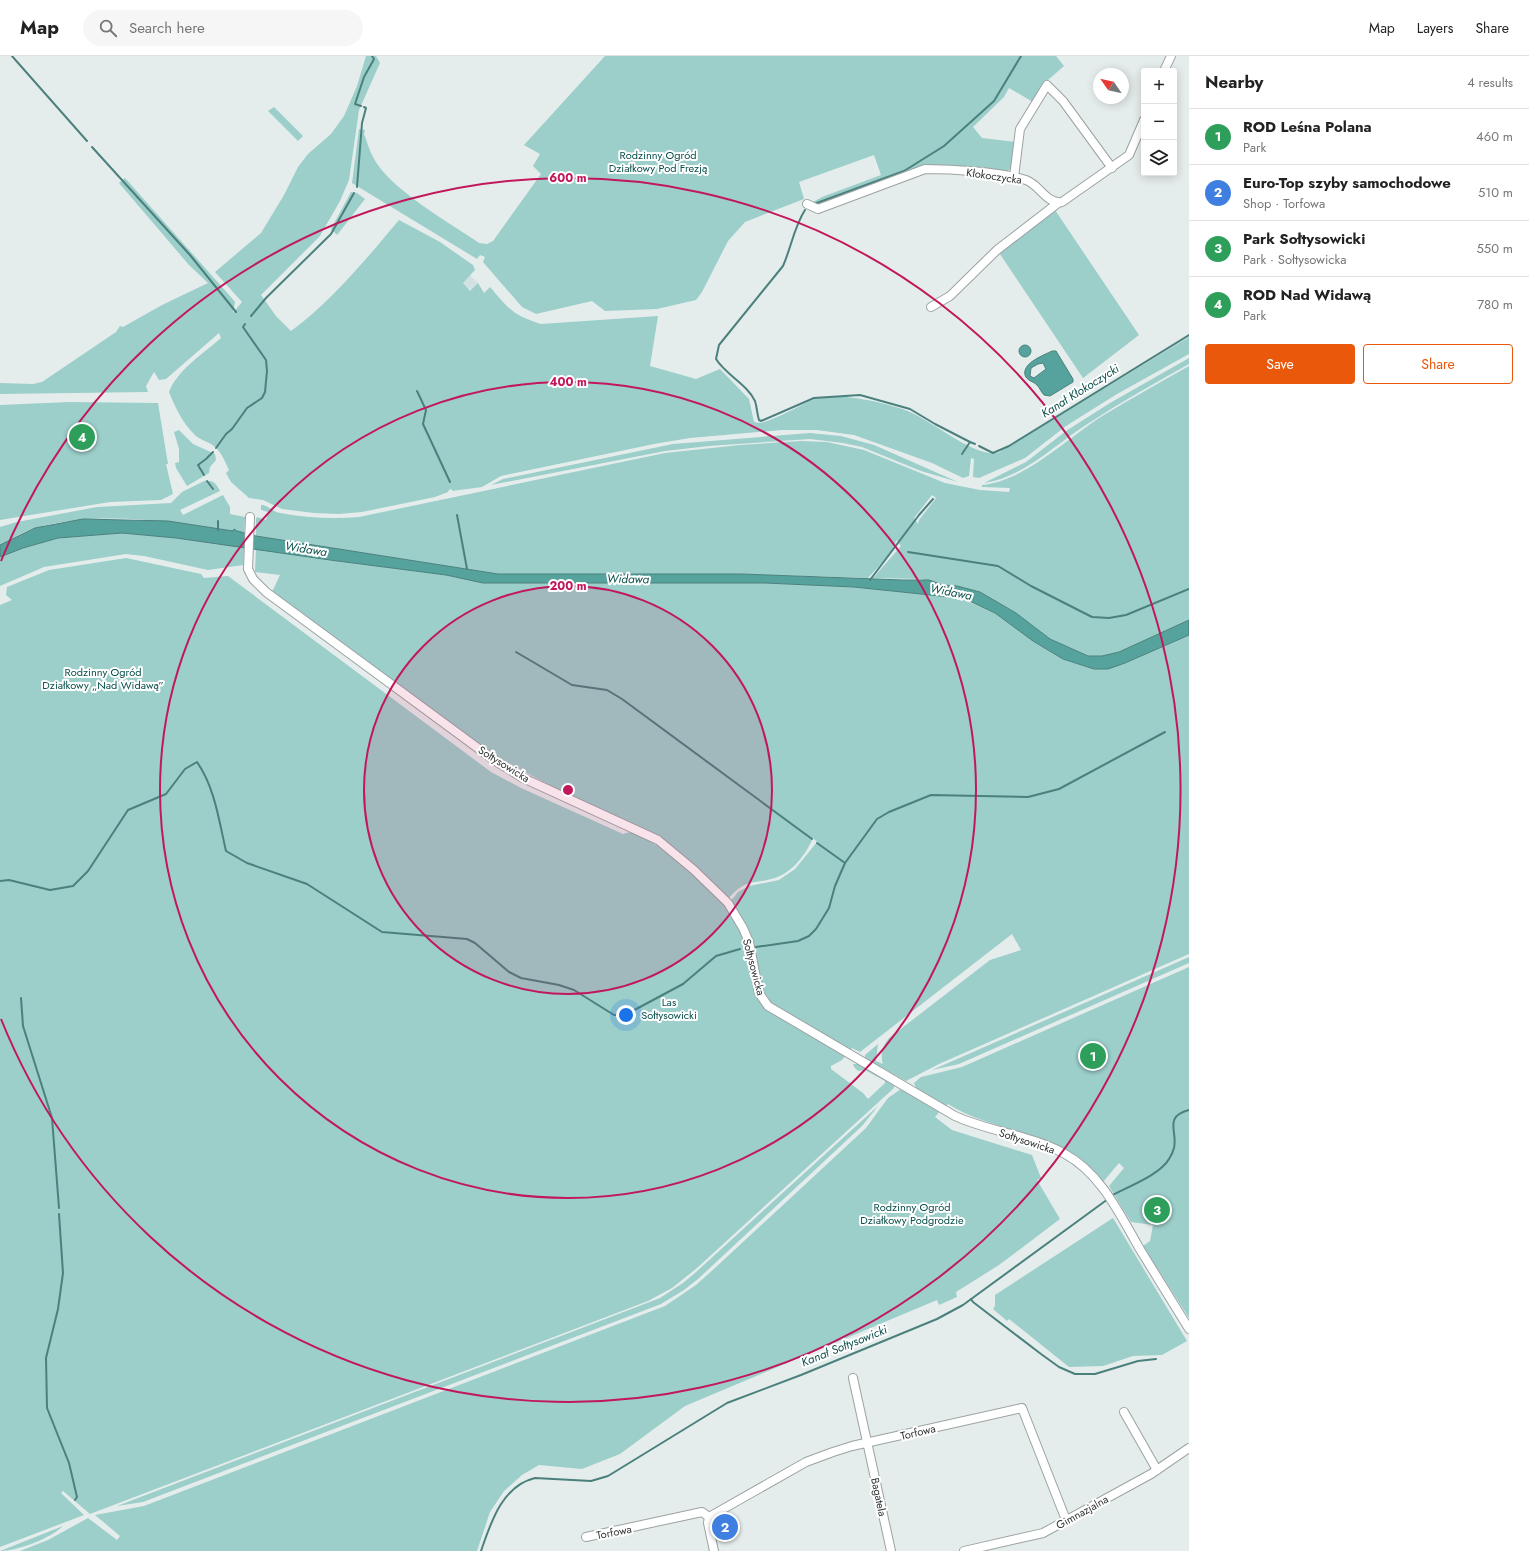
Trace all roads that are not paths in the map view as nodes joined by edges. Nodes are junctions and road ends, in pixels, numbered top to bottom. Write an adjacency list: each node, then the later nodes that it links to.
1 (1171, 56): 2 (street)
2 (1165, 68)
3 (1141, 127): 4 (street)
4 (1112, 168): 5 (street); 6 (street)
5 (1014, 177): 6 (street, Kłokoczycka); 7 (street, Kłokoczycka)
6 (1058, 203): 8 (street)
7 (807, 204)
8 (931, 306)
9 (250, 517): 10 (street, Sołtysowicka)
10 (1189, 1329)
11 (853, 1378): 13 (street, Bagatela)
12 (1124, 1412): 15 (street)
13 (867, 1444): 16 (street, Torfowa); 17 (street, Torfowa); 20 (street, Bagatela)
14 (1189, 1448): 15 (street, Gimnazjalna)
15 (1157, 1470): 17 (street, Gimnazjalna)
16 (709, 1517): 18 (street, Torfowa); 19 (street)
17 (1066, 1520): 21 (street, Gimnazjalna)
18 (586, 1537)
19 (714, 1551)
20 (891, 1551)
21 (964, 1551)

